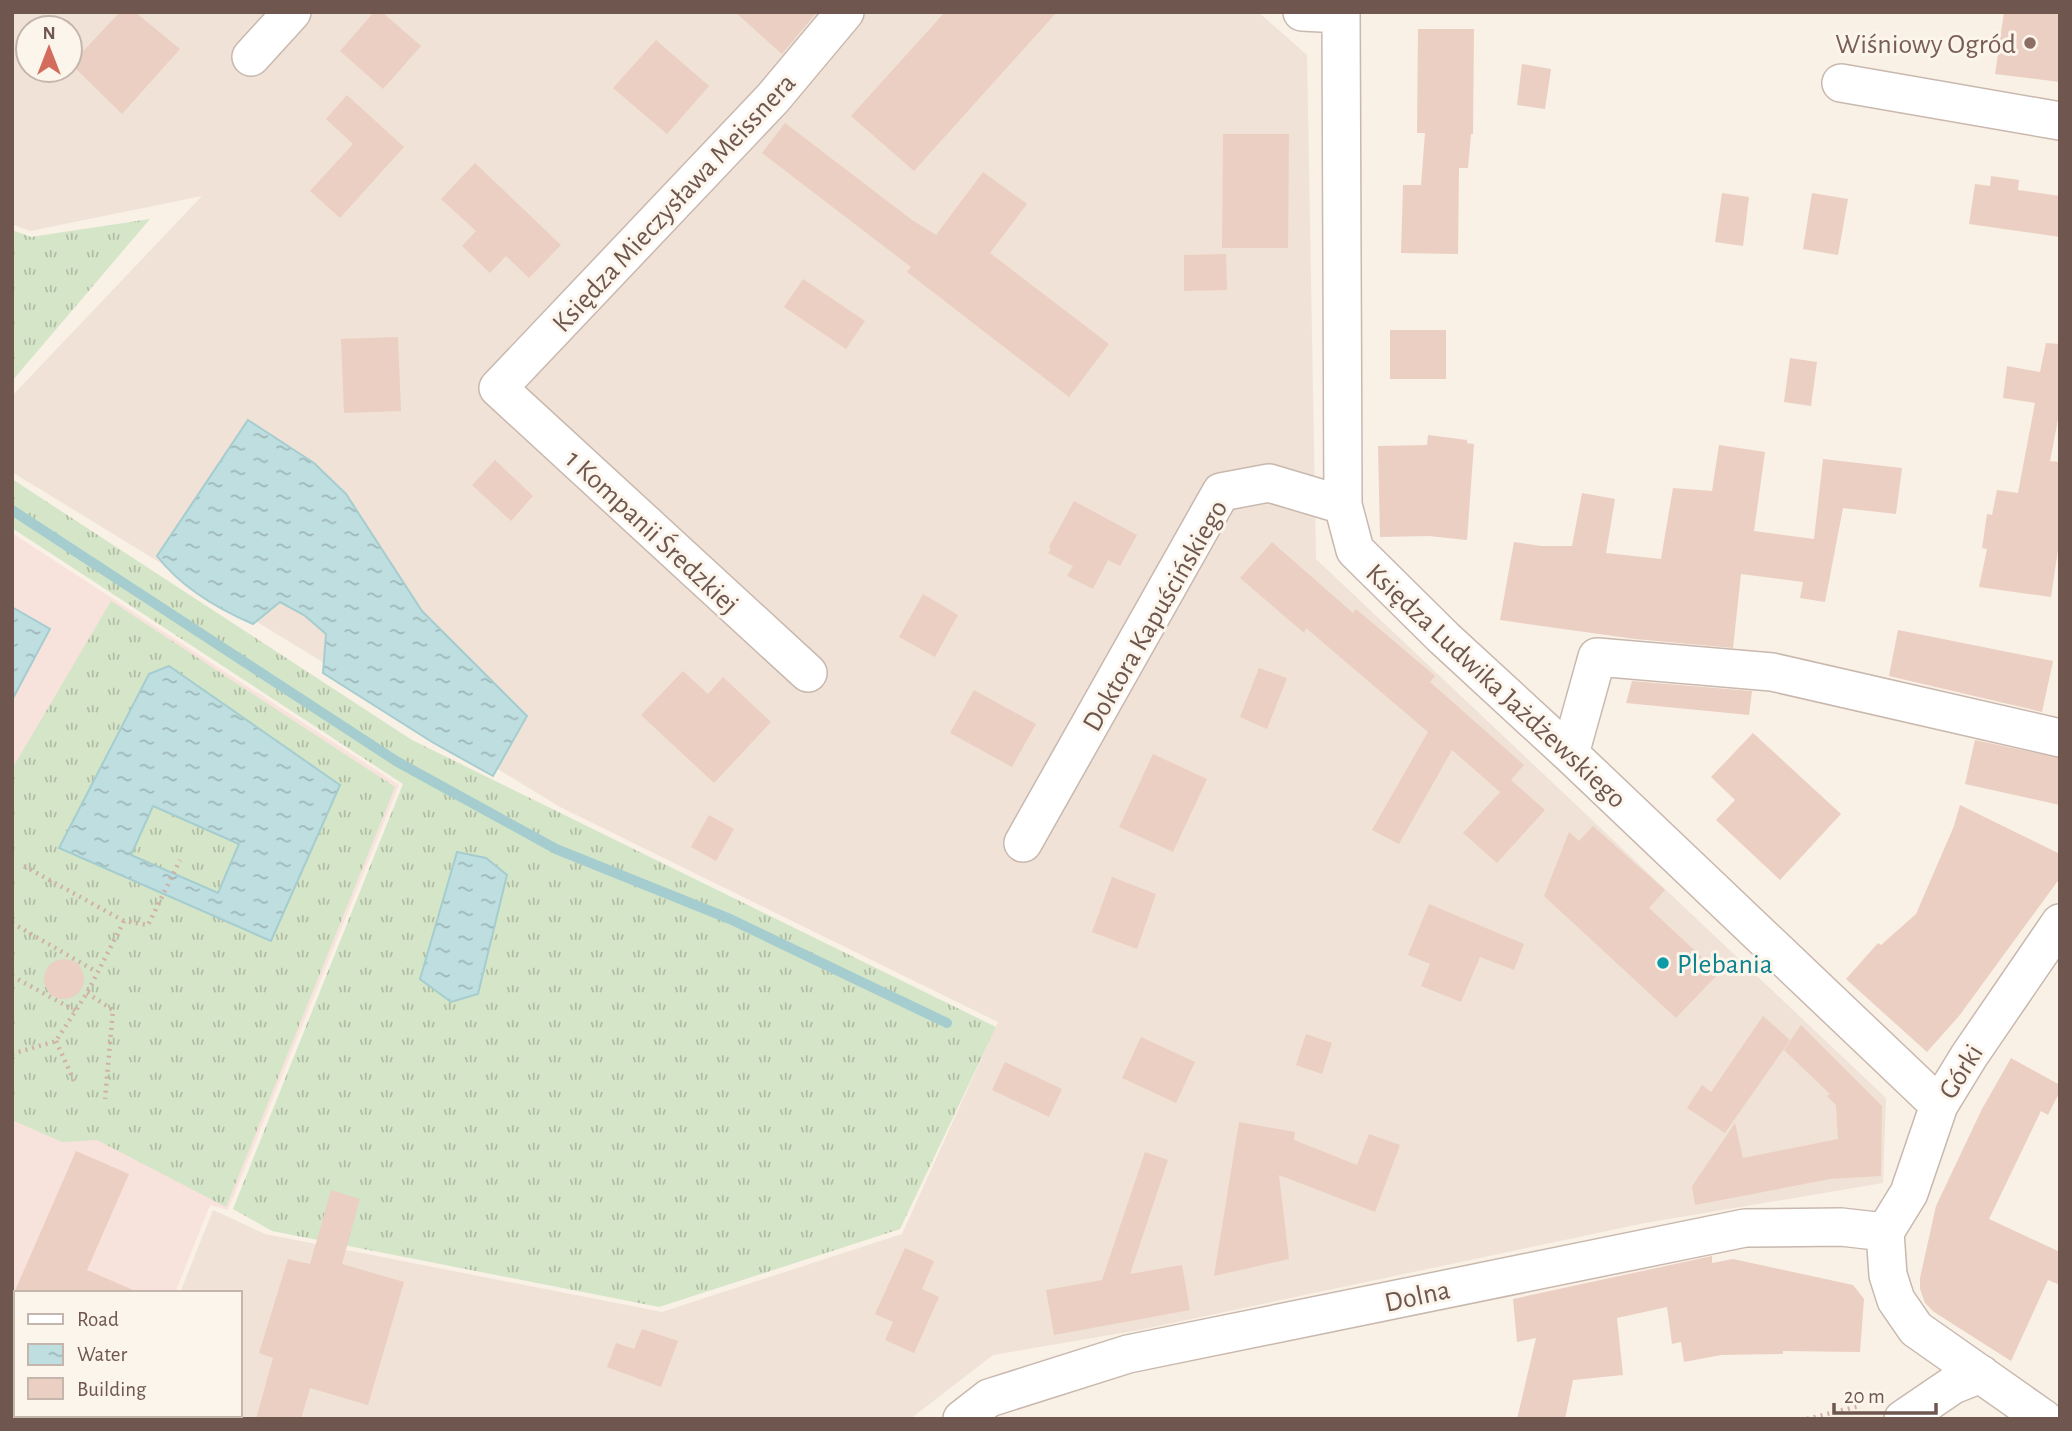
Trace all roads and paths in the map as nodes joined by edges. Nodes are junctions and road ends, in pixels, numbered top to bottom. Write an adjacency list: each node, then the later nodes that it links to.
1 (292, 12): 5 (street)
2 (845, 12): 8 (street, Księdza Mieczysława Meissnera)
3 (1302, 12): 4 (street)
4 (1341, 13): 9 (street, Księdza Ludwika Jażdżewskiego)
5 (251, 57)
6 (1841, 83): 7 (street)
7 (2060, 121)
8 (498, 388): 10 (street, 1 Kompanii Średzkiej)
9 (1343, 505): 12 (street, Księdza Ludwika Jażdżewskiego); 13 (street, Doktora Kapuścińskiego)
10 (808, 673)
11 (2060, 738): 12 (street)
12 (1570, 754): 27 (street, Księdza Ludwika Jażdżewskiego)
13 (1023, 843)
14 (180, 860): 16 (path)
15 (24, 866): 16 (path)
16 (124, 921): 19 (path)
17 (12, 923): 19 (path)
18 (2060, 923): 27 (street, Górki)
19 (97, 972): 21 (path)
20 (12, 976): 22 (path)
21 (88, 993): 22 (path); 26 (path)
22 (76, 1011): 23 (path)
23 (57, 1041): 24 (path); 25 (path)
24 (12, 1054)
25 (74, 1081)
26 (105, 1099)
27 (1939, 1105): 28 (street, Górki)
28 (1885, 1232): 29 (street); 31 (street, Dolna)
29 (1981, 1374): 33 (street); 34 (street)
30 (1859, 1406): 32 (path)
31 (962, 1419)
32 (1807, 1419)
33 (1903, 1419)
34 (2044, 1419)

